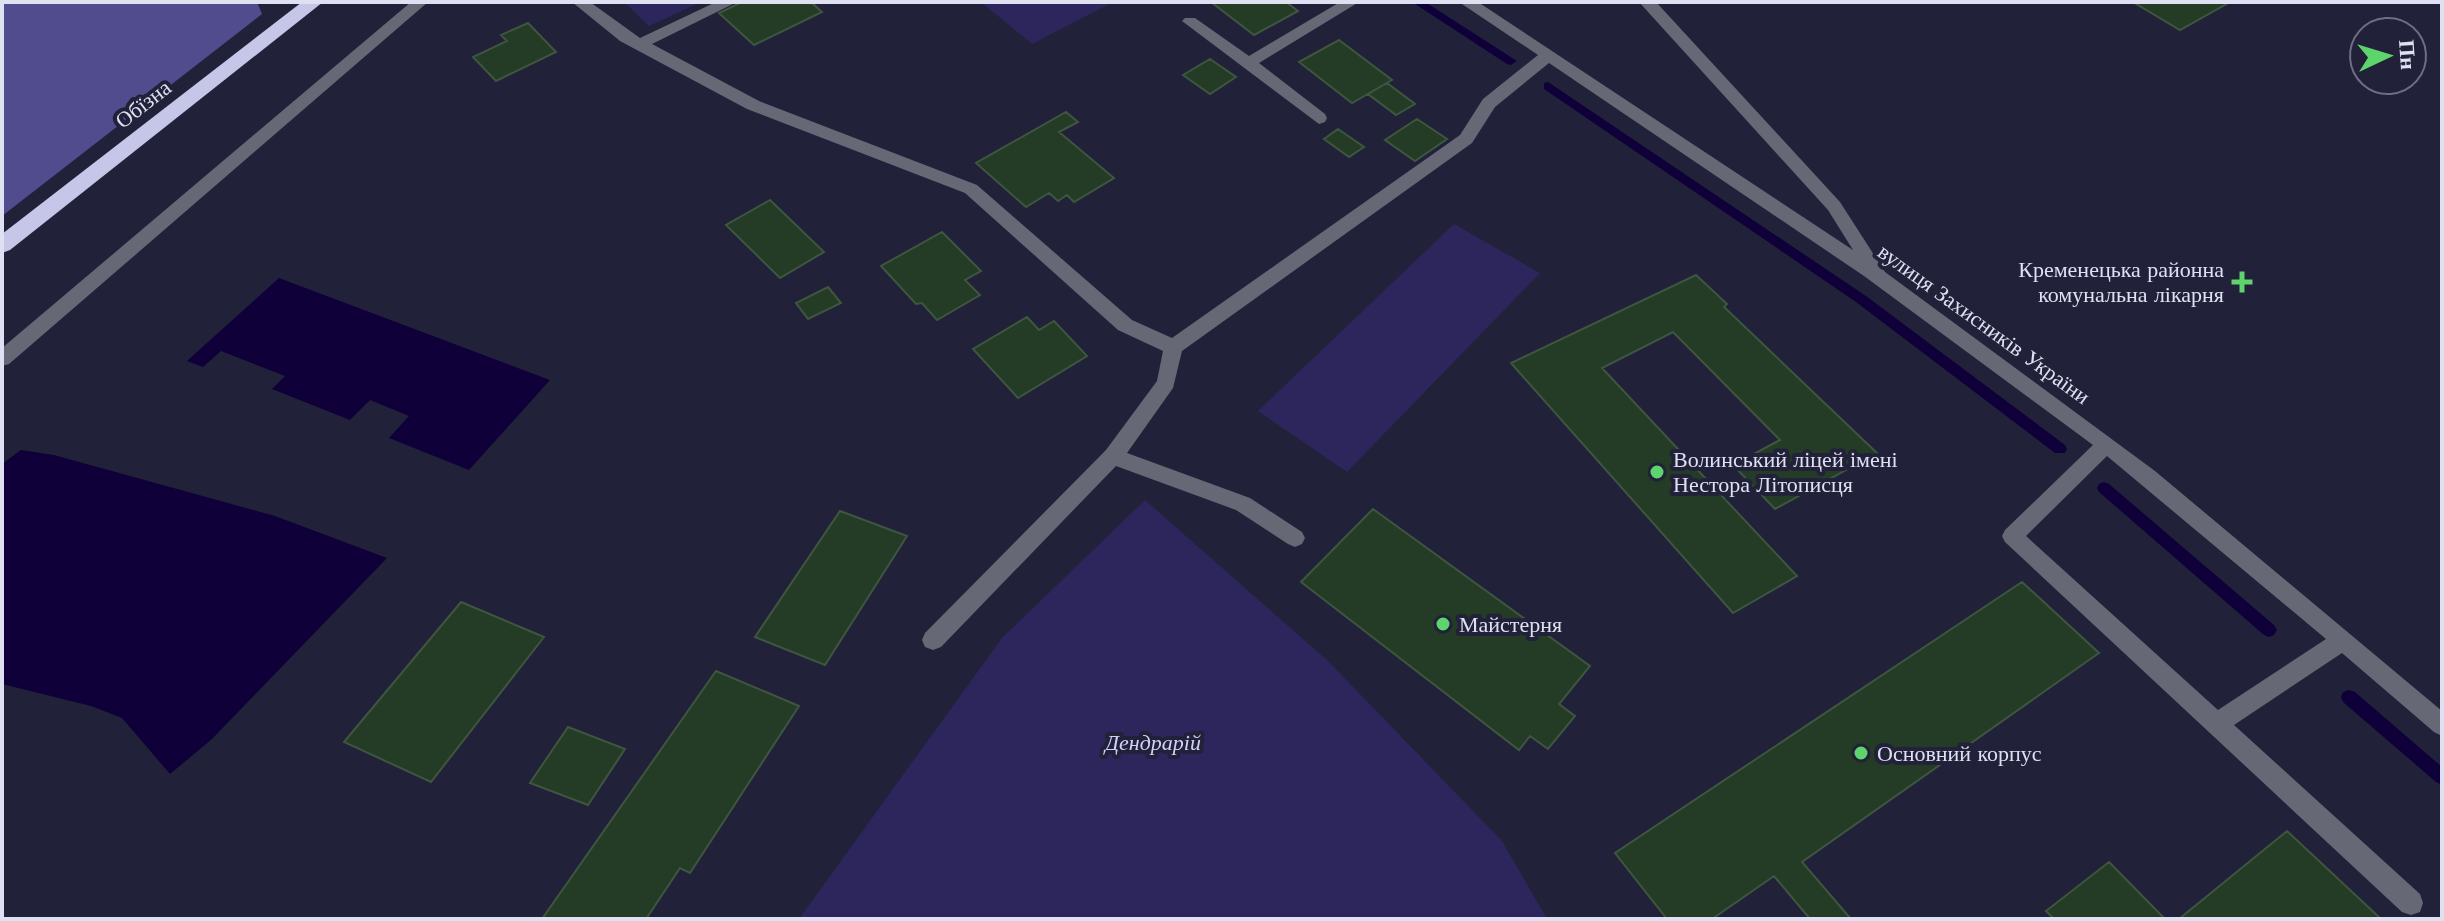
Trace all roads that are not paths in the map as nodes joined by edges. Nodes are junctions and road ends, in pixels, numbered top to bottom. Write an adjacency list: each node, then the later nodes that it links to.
1 (314, 2): 13 (highway, Обїзна)
2 (420, 2): 16 (street)
3 (580, 2): 9 (street)
4 (729, 2): 9 (street)
5 (1351, 2): 11 (street)
6 (1467, 2): 10 (street, вулиця Захисників України)
7 (1647, 2): 14 (street)
8 (1190, 21): 11 (street)
9 (640, 44): 15 (street)
10 (1549, 55): 14 (street, вулиця Захисників України); 15 (street)
11 (1248, 63): 12 (street)
12 (1319, 118)
13 (2, 245)
14 (1880, 277): 17 (street, вулиця Захисників України)
15 (1173, 347): 18 (street)
16 (2, 359)
17 (2106, 444): 21 (street, вулиця Захисників України); 22 (street)
18 (1113, 456): 19 (street); 20 (street)
19 (1295, 538)
20 (933, 640)
21 (2343, 640): 22 (street); 23 (street, вулиця Захисників України)
22 (2218, 723): 24 (street)
23 (2442, 725)
24 (2411, 903)

